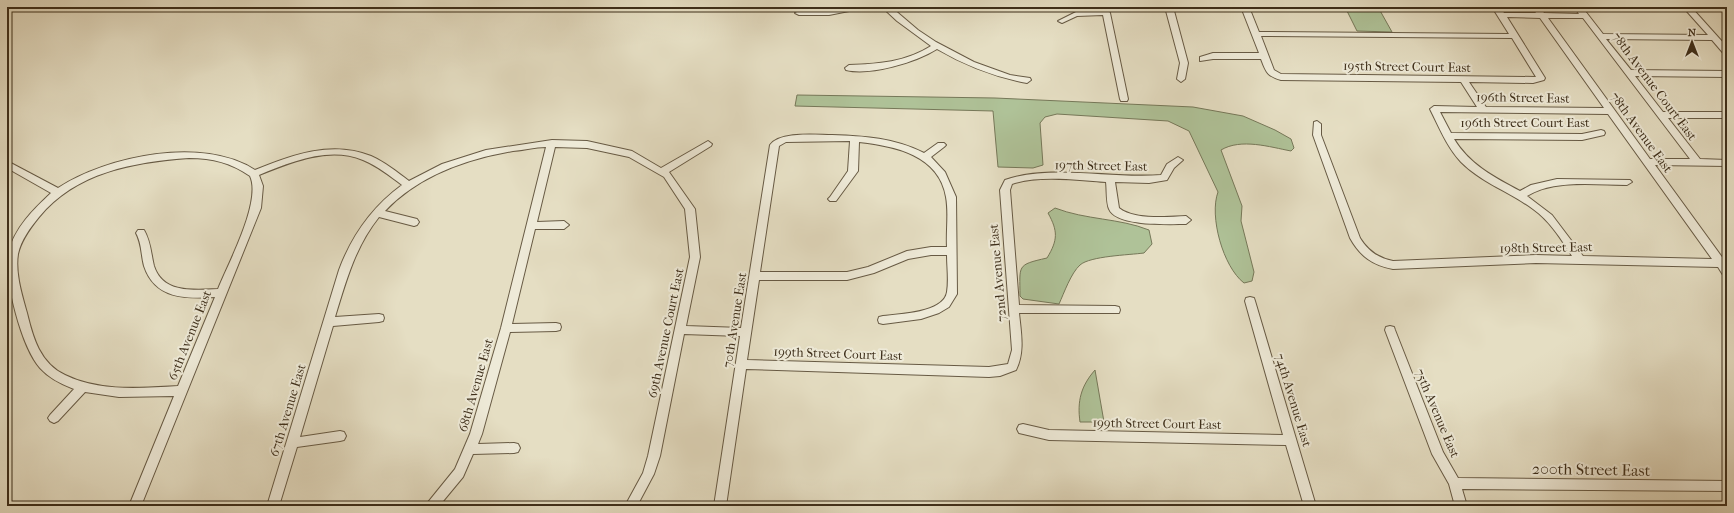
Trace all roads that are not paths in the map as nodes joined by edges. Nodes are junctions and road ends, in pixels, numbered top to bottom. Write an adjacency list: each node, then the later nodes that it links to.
1 (859, 7): 10 (street)
2 (886, 7): 19 (street)
3 (1169, 7): 27 (street)
4 (1245, 7): 15 (street)
5 (1496, 7): 11 (street)
6 (1536, 7): 12 (street, 78th Avenue East)
7 (1578, 7): 13 (street, 78th Avenue Court East)
8 (1687, 7): 18 (street)
9 (1105, 10): 14 (street); 29 (street)
10 (799, 13)
11 (1501, 15): 12 (street); 16 (street)
12 (1542, 15): 13 (street); 31 (street, 78th Avenue East)
13 (1584, 16): 17 (street, 78th Avenue Court East)
14 (1062, 21)
15 (1256, 34): 16 (street); 21 (street)
16 (1515, 36): 28 (street, 195th Street Court East)
17 (1601, 36): 18 (street); 24 (street, 78th Avenue Court East)
18 (1714, 38): 20 (street)
19 (936, 46): 23 (street); 26 (street)
20 (1727, 52)
21 (1264, 56): 22 (street); 28 (street, 195th Street Court East)
22 (1203, 59)
23 (849, 68)
24 (1629, 73): 25 (street); 32 (street, 78th Avenue Court East)
25 (1727, 74)
26 (1028, 80)
27 (1181, 80)
28 (1464, 80): 30 (street)
29 (1124, 99)
30 (1483, 109): 31 (street, 196th Street East); 36 (street, 196th Street East)
31 (1611, 111): 43 (street, 78th Avenue East)
32 (1661, 115): 33 (street); 44 (street, 78th Avenue Court East)
33 (1727, 115)
34 (1318, 124): 63 (street, 198th Street East)
35 (1601, 133): 36 (street, 196th Street Court East)
36 (1449, 136): 54 (street)
37 (855, 139): 41 (street); 55 (street); 66 (street, 70th Avenue East)
38 (552, 143): 47 (street); 52 (street); 60 (street, 68th Avenue East)
39 (708, 144): 47 (street)
40 (941, 145): 41 (street)
41 (924, 157): 62 (street)
42 (1178, 160): 50 (street, 197th Street East)
43 (1648, 162): 44 (street); 64 (street, 78th Avenue East)
44 (1697, 162): 45 (street)
45 (1727, 162)
46 (7, 164): 53 (street)
47 (661, 172): 76 (street, 69th Avenue Court East)
48 (254, 174): 52 (street); 53 (street); 67 (street, 65th Avenue East)
49 (1015, 178): 50 (street, 197th Street East); 69 (street, 72nd Avenue East)
50 (1110, 180): 57 (street)
51 (1627, 182): 54 (street)
52 (409, 185): 56 (street, 67th Avenue East)
53 (57, 192): 81 (street)
54 (1519, 196): 63 (street)
55 (833, 199)
56 (378, 213): 58 (street); 73 (street, 67th Avenue East)
57 (1186, 220)
58 (414, 222)
59 (564, 225): 60 (street)
60 (532, 226): 75 (street, 68th Avenue East)
61 (141, 233): 67 (street)
62 (952, 251): 66 (street); 72 (street)
63 (1580, 260): 64 (street, 198th Street East)
64 (1720, 263): 65 (street, 78th Avenue East)
65 (1727, 272)
66 (755, 276): 78 (street, 70th Avenue East)
67 (221, 293): 82 (street, 65th Avenue East)
68 (1250, 301): 86 (street, 74th Avenue East)
69 (1014, 309): 70 (street); 80 (street, 72nd Avenue East)
70 (1115, 310)
71 (379, 318): 73 (street)
72 (883, 320)
73 (328, 322): 87 (street, 67th Avenue East)
74 (556, 327): 75 (street, 68th Avenue East)
75 (506, 328): 89 (street, 68th Avenue East)
76 (681, 330): 78 (street); 95 (street, 69th Avenue Court East)
77 (1390, 330): 90 (street, 75th Avenue East)
78 (747, 332): 79 (street, 70th Avenue East)
79 (741, 364): 80 (street, 199th Street Court East); 96 (street, 70th Avenue East)
80 (1008, 368)
81 (83, 386): 82 (street); 83 (street)
82 (181, 390): 92 (street, 65th Avenue East)
83 (54, 418)
84 (1023, 429): 86 (street, 199th Street Court East)
85 (340, 436): 87 (street)
86 (1291, 440): 97 (street, 74th Avenue East)
87 (291, 443): 93 (street, 67th Avenue East)
88 (514, 448): 89 (street, 68th Avenue East)
89 (470, 449): 94 (street, 68th Avenue East)
90 (1455, 483): 91 (street, 200th Street East); 98 (street, 75th Avenue East)
91 (1727, 486)
92 (135, 506)
93 (273, 506)
94 (431, 506)
95 (631, 506)
96 (720, 506)
97 (1310, 506)
98 (1461, 506)

